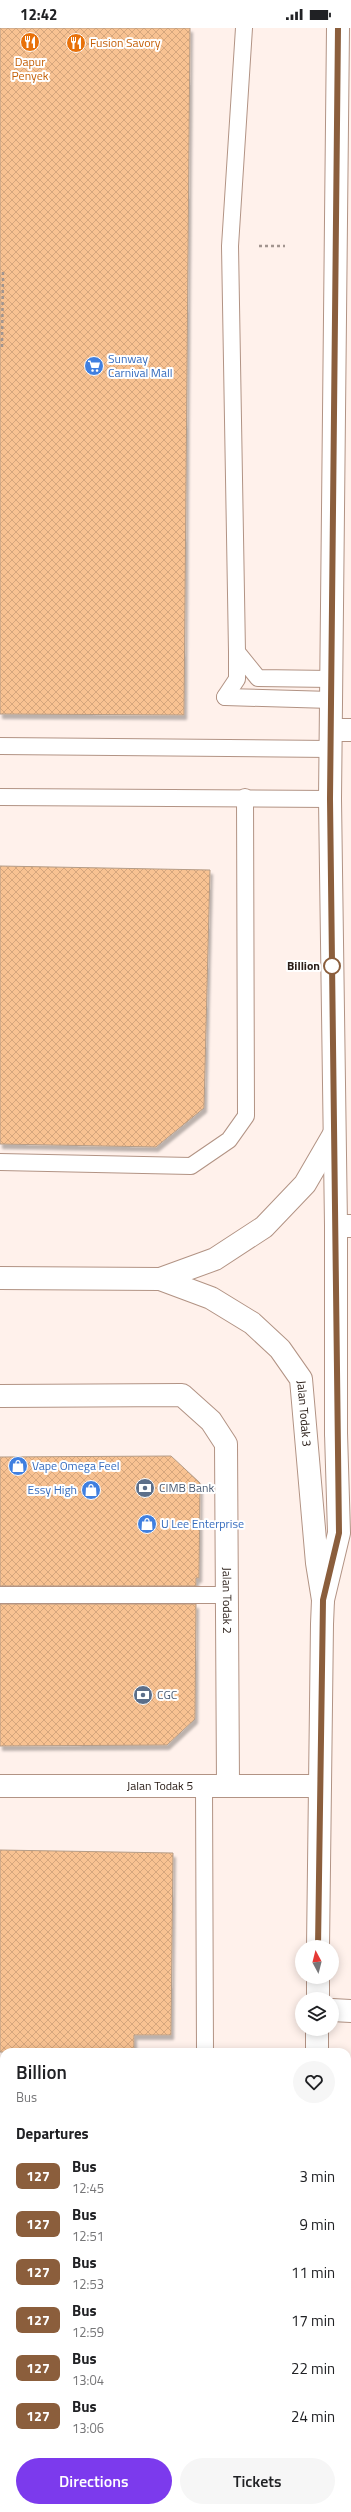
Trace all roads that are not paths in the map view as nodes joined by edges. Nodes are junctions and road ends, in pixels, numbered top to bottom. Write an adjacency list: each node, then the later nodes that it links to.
1 (244, 28): 4 (lane)
2 (338, 28): 3 (street)
3 (344, 157): 5 (street)
4 (238, 652): 5 (lane); 5 (lane)
5 (331, 689): 6 (street)
6 (337, 737): 7 (lane); 10 (street)
7 (0, 746)
8 (0, 797): 9 (lane)
9 (245, 797): 10 (lane); 12 (lane)
10 (330, 799): 11 (street)
11 (334, 1134): 13 (street); 15 (street, Jalan Todak 3)
12 (0, 1162)
13 (344, 1226): 17 (street)
14 (0, 1278): 15 (street, Jalan Todak 3)
15 (160, 1279): 20 (street, Jalan Todak 3)
16 (0, 1396): 19 (street, Jalan Todak 2)
17 (345, 1533): 20 (street)
18 (0, 1595): 19 (lane)
19 (227, 1595): 21 (street, Jalan Todak 2)
20 (323, 1600): 24 (street)
21 (228, 1785): 23 (street, Jalan Todak 5); 24 (street, Jalan Todak 5)
22 (0, 1786): 23 (street, Jalan Todak 5)
23 (204, 1786): 29 (lane)
24 (320, 1786): 25 (street)
25 (318, 1940)
26 (339, 2010): 27 (street)
27 (351, 2010)
28 (317, 2036): 30 (street)
29 (205, 2048)
30 (317, 2048)

